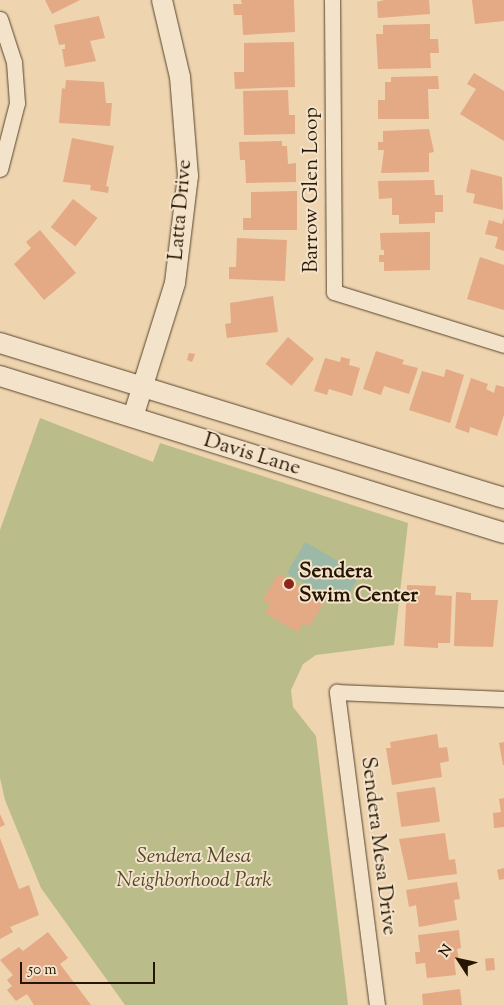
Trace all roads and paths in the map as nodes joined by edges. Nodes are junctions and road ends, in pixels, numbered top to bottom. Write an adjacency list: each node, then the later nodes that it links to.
1 (162, 0): 8 (main road, Latta Drive)
2 (332, 0): 6 (street, Barrow Glen Loop)
3 (0, 19): 4 (street)
4 (0, 169)
5 (0, 343): 8 (main road, Davis Lane)
6 (504, 345)
7 (0, 376): 9 (main road, Davis Lane)
8 (141, 388): 9 (main road, Latta Drive); 10 (main road, Davis Lane)
9 (133, 417): 11 (main road, Davis Lane)
10 (504, 498)
11 (504, 533)
12 (504, 699): 13 (street, Sendera Mesa Drive)
13 (377, 1005)

